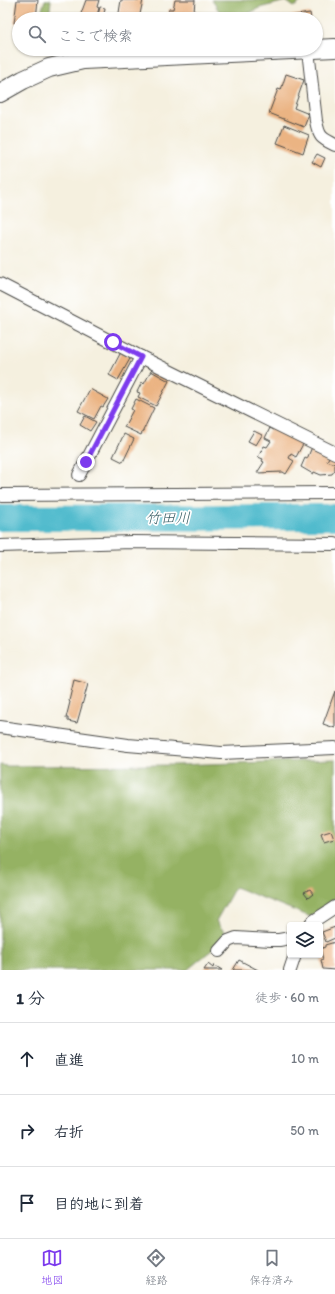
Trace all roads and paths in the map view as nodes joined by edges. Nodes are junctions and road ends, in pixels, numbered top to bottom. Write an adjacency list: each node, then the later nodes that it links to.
1 (335, 48): 2 (main road)
2 (323, 49)
3 (173, 56): 5 (main road)
4 (309, 56): 6 (street)
5 (0, 93)
6 (335, 145)
7 (0, 284): 8 (street)
8 (141, 357): 9 (street); 10 (street)
9 (335, 453)
10 (79, 475)
11 (335, 493): 12 (street)
12 (0, 494)
13 (335, 544): 14 (street)
14 (0, 546)
15 (0, 727): 16 (street)
16 (335, 748)
17 (335, 908): 18 (street)
18 (312, 922)
19 (287, 939): 20 (street)
20 (219, 951)
21 (294, 958): 22 (street)
22 (290, 970)

